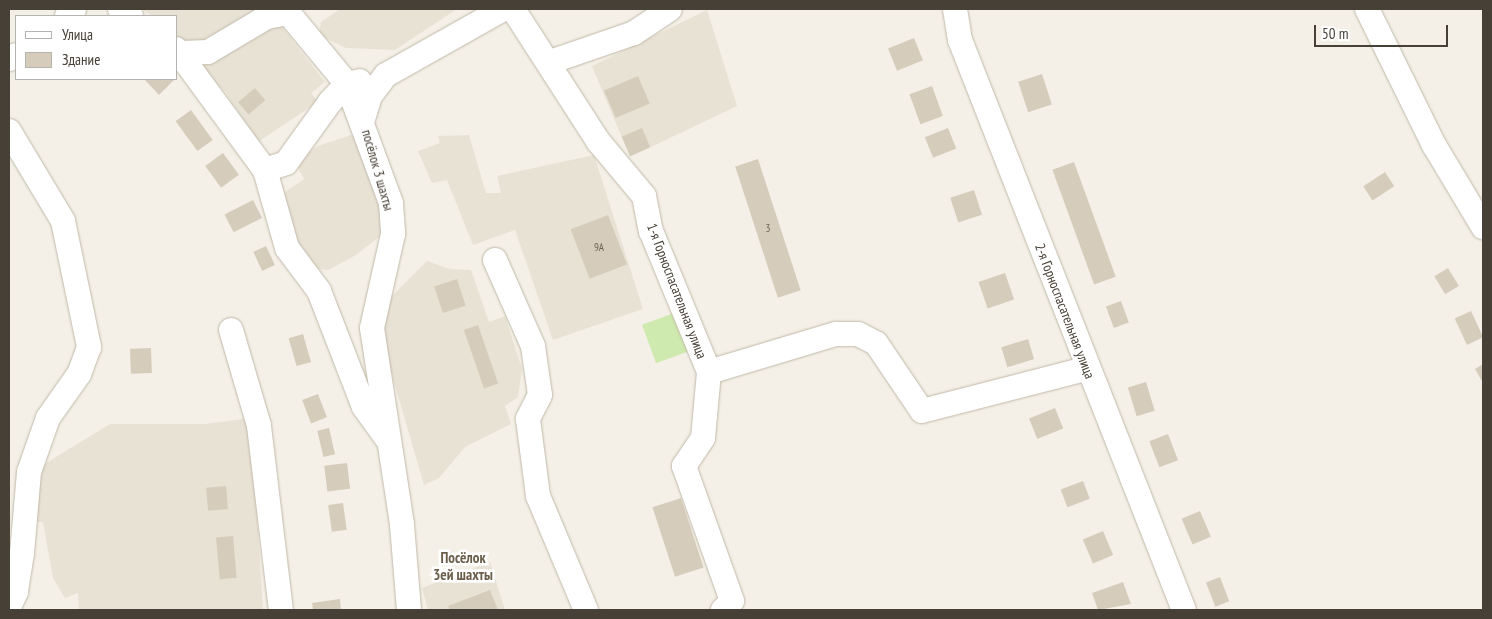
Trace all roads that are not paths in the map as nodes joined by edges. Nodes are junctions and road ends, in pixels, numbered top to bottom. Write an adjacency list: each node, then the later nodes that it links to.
1 (503, 9): 9 (street)
2 (513, 9): 8 (street, 1-я Горноспасательная улица)
3 (670, 9): 8 (street)
4 (955, 9): 17 (street, 2-я Горноспасательная улица)
5 (1367, 9): 14 (street)
6 (286, 11): 7 (street); 10 (street, посёлок 3 шахты)
7 (179, 51): 13 (street, посёлок 3 шахты)
8 (550, 62): 18 (street, 1-я Горноспасательная улица)
9 (386, 75): 10 (street); 11 (street)
10 (347, 84): 11 (street, посёлок 3 шахты); 13 (street)
11 (363, 119): 19 (street, посёлок 3 шахты)
12 (9, 132): 21 (street)
13 (265, 170): 19 (street, посёлок 3 шахты)
14 (1483, 228)
15 (495, 260): 24 (street)
16 (231, 330): 22 (street)
17 (1086, 369): 18 (street); 25 (street, 2-я Горноспасательная улица)
18 (709, 372): 20 (street, 1-я Горноспасательная улица)
19 (390, 444): 23 (street, посёлок 3 шахты)
20 (728, 605)
21 (9, 607)
22 (281, 610)
23 (409, 610)
24 (586, 610)
25 (1184, 610)

